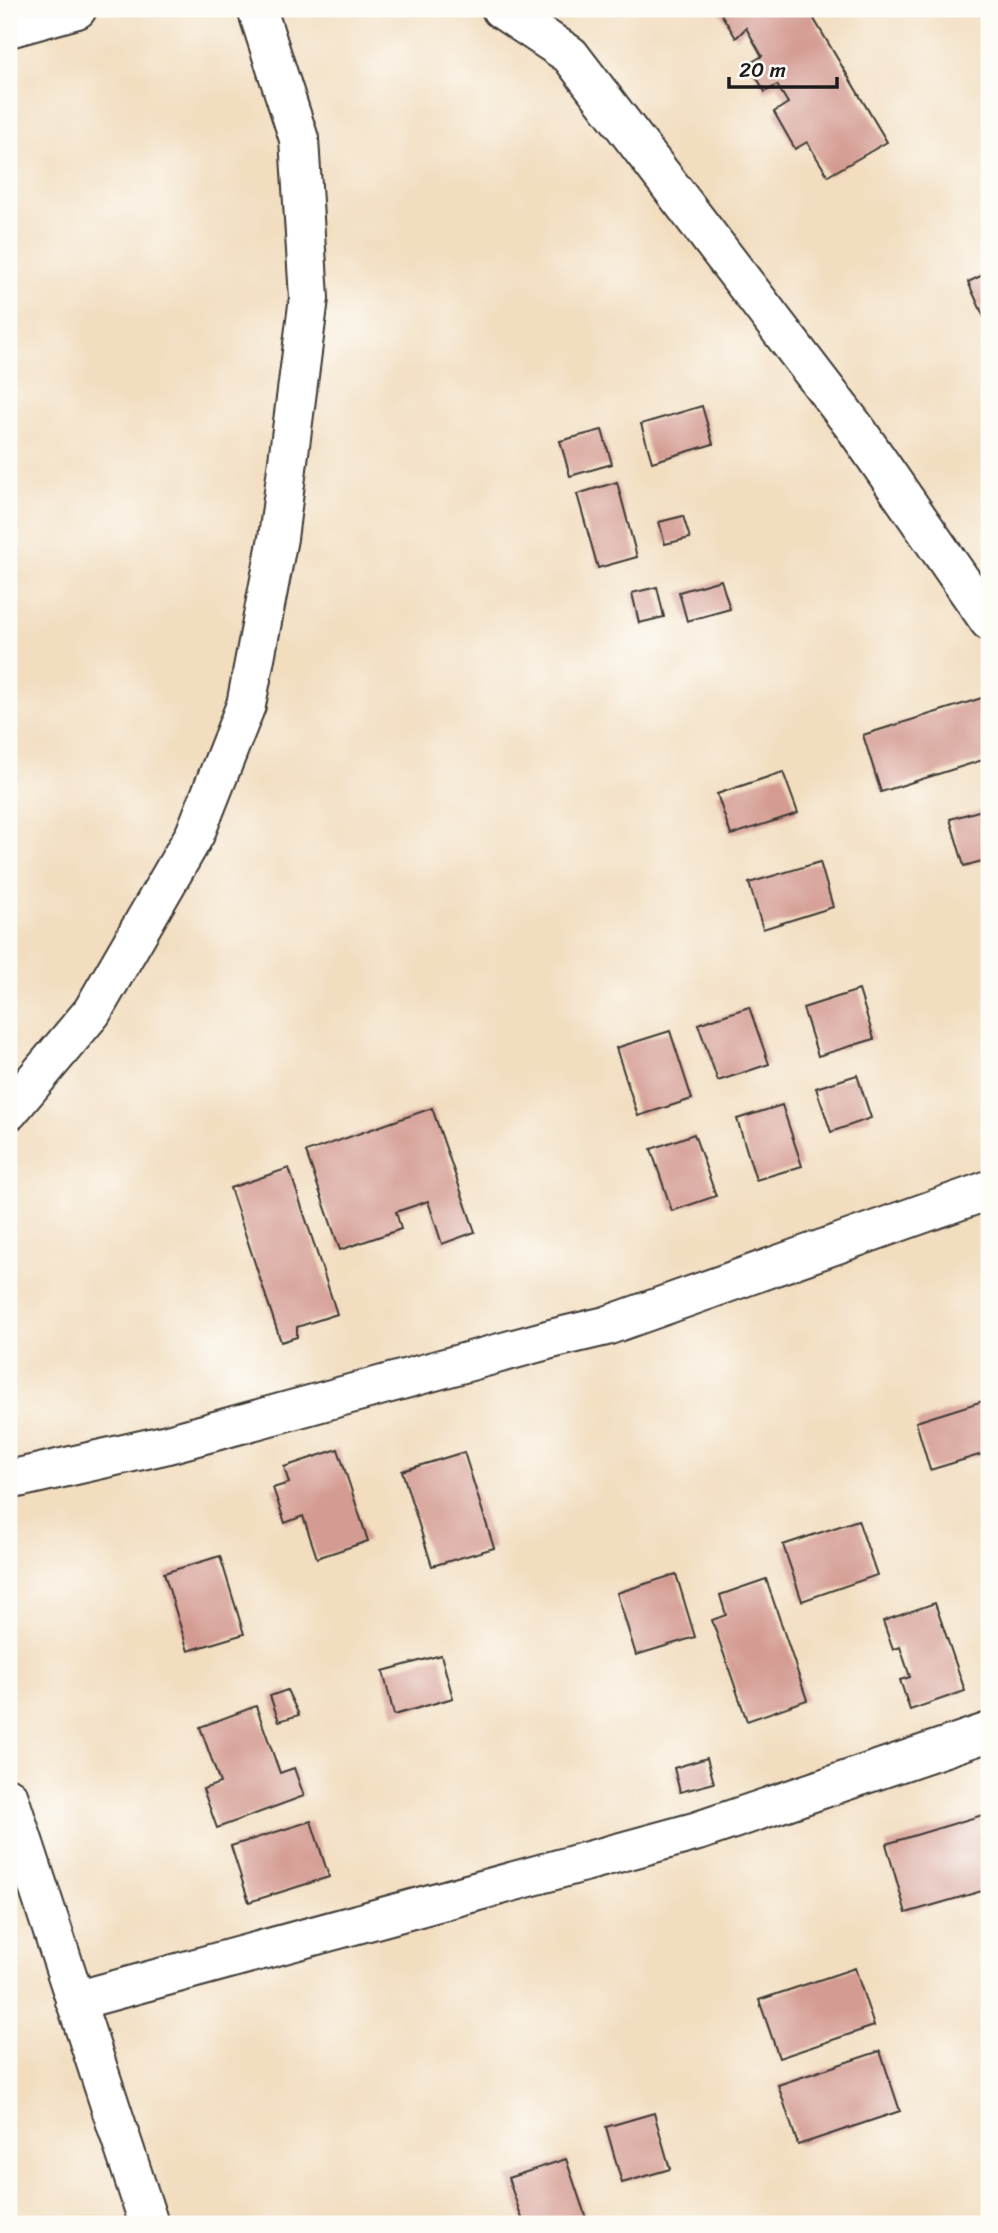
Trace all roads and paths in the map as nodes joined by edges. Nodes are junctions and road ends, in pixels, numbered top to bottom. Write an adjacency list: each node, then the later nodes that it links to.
1 (77, 9): 4 (street)
2 (257, 9): 6 (street)
3 (501, 9): 5 (street)
4 (9, 28)
5 (989, 621)
6 (9, 1111)
7 (989, 1190): 8 (street)
8 (9, 1480)
9 (989, 1732): 11 (street)
10 (9, 1798): 11 (street)
11 (75, 2001): 12 (street)
12 (149, 2224)

